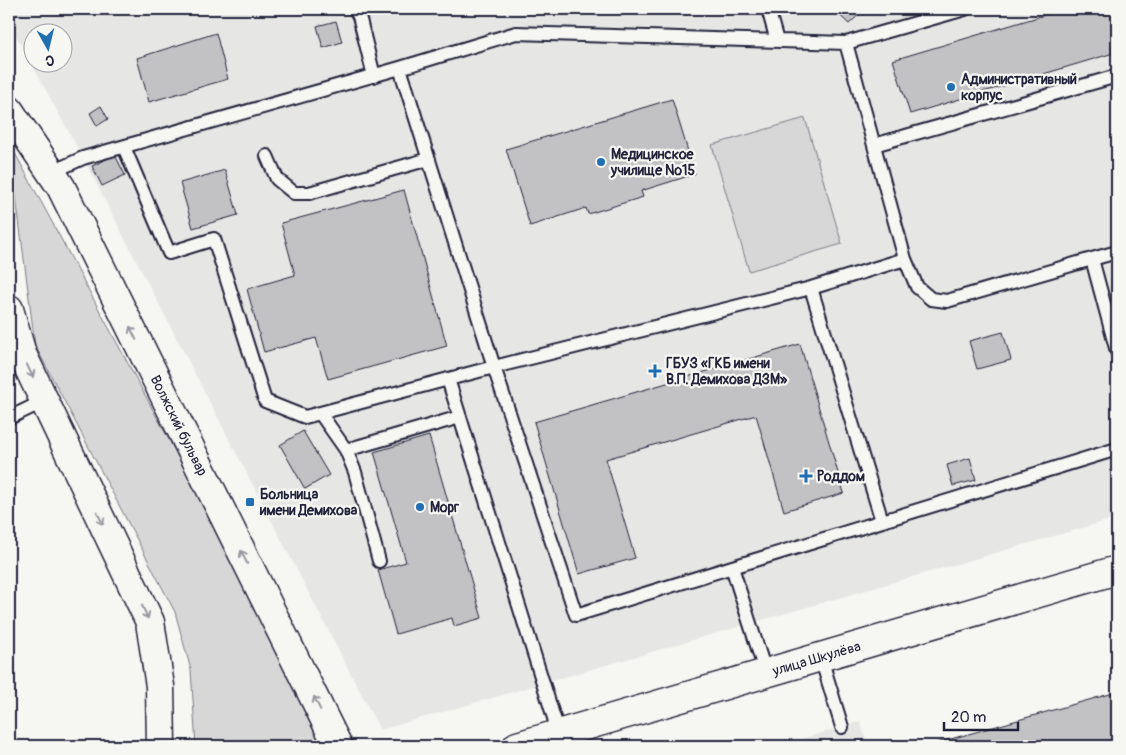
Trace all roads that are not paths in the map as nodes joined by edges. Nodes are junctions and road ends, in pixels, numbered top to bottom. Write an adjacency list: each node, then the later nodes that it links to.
1 (355, 9): 7 (lane)
2 (768, 9): 4 (lane)
3 (966, 9): 5 (lane)
4 (777, 41): 5 (lane); 6 (lane)
5 (846, 43): 10 (lane)
6 (400, 68): 7 (lane); 13 (lane)
7 (374, 76): 11 (lane)
8 (1117, 76): 10 (lane)
9 (9, 110): 14 (main road, Волжский бульвар)
10 (874, 146): 16 (lane)
11 (124, 147): 14 (lane); 24 (lane)
12 (267, 156): 13 (lane)
13 (428, 159): 21 (lane)
14 (52, 172): 38 (main road, Волжский бульвар, one-way to 14)
15 (1117, 252): 17 (lane)
16 (905, 259): 17 (lane); 18 (lane)
17 (1092, 259): 20 (lane)
18 (811, 288): 21 (lane); 29 (lane)
19 (9, 314): 23 (main road, one-way to 23)
20 (1117, 352)
21 (494, 367): 22 (lane); 31 (lane)
22 (448, 379): 24 (lane); 25 (lane)
23 (44, 401): 26 (lane); 37 (main road, one-way to 37)
24 (320, 413): 28 (lane)
25 (460, 417): 28 (lane); 36 (lane)
26 (9, 418)
27 (1117, 449): 29 (lane)
28 (346, 450): 30 (lane)
29 (882, 521): 31 (lane)
30 (379, 561)
31 (732, 567): 34 (lane)
32 (1117, 570): 33 (main road, улица Шкулёва)
33 (821, 658): 34 (main road, улица Шкулёва); 35 (lane)
34 (766, 674): 36 (main road, улица Шкулёва)
35 (842, 727)
36 (559, 734): 39 (main road, улица Шкулёва)
37 (161, 746)
38 (338, 746)
39 (517, 746)

